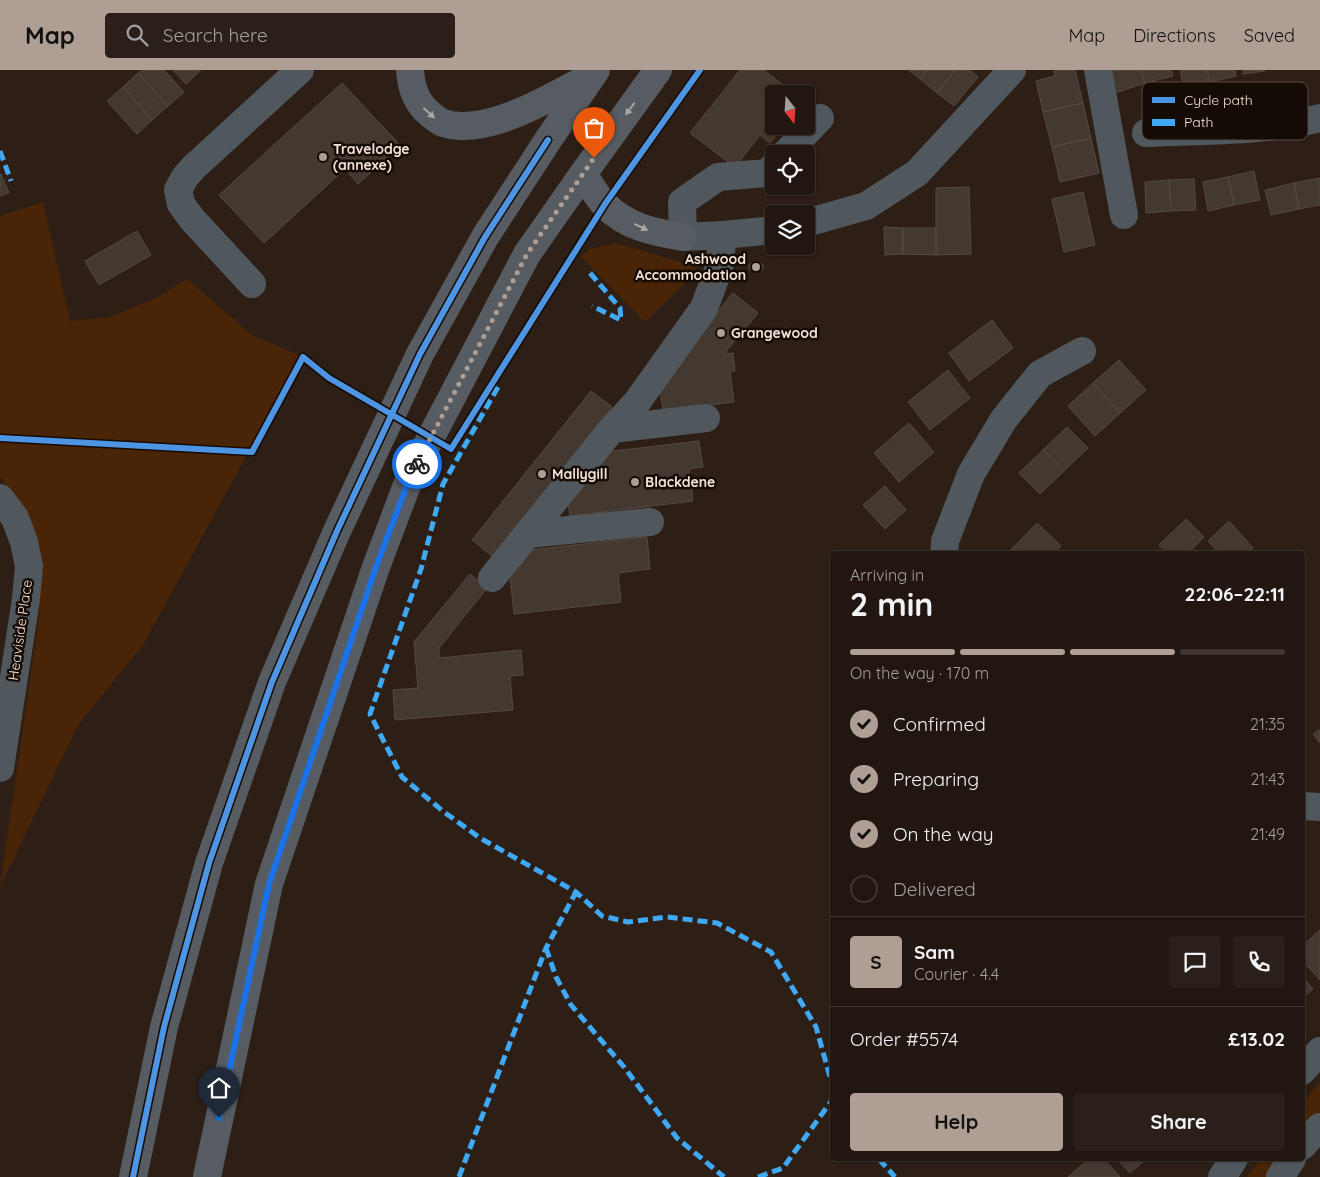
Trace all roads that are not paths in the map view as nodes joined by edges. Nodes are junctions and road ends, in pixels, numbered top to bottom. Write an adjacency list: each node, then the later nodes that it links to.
1 (300, 70): 16 (street)
2 (410, 70): 6 (highway, one-way to 6)
3 (658, 70): 10 (highway, one-way to 10)
4 (1012, 70): 12 (street)
5 (1098, 70): 11 (street)
6 (594, 72): 34 (highway)
7 (820, 118): 8 (street)
8 (794, 145)
9 (765, 173): 15 (street)
10 (583, 174): 15 (highway, one-way to 15); 35 (highway)
11 (1124, 215)
12 (815, 220)
13 (765, 231): 14 (street)
14 (723, 236): 15 (street); 19 (street)
15 (683, 237)
16 (252, 284)
17 (1082, 351): 23 (street)
18 (706, 418): 19 (street)
19 (612, 429): 22 (street)
20 (0, 498): 25 (street, Heaviside Place)
21 (650, 522): 22 (street)
22 (528, 534): 24 (street)
23 (944, 551)
24 (492, 578)
25 (0, 768)
26 (1305, 806): 27 (street)
27 (1320, 807)
28 (1320, 1052): 29 (street)
29 (1305, 1068)
30 (1320, 1127): 31 (street)
31 (1305, 1143)
32 (1233, 1161): 36 (street)
33 (1291, 1161): 37 (street)
34 (133, 1177)
35 (207, 1177)
36 (1222, 1177)
37 (1280, 1177)

